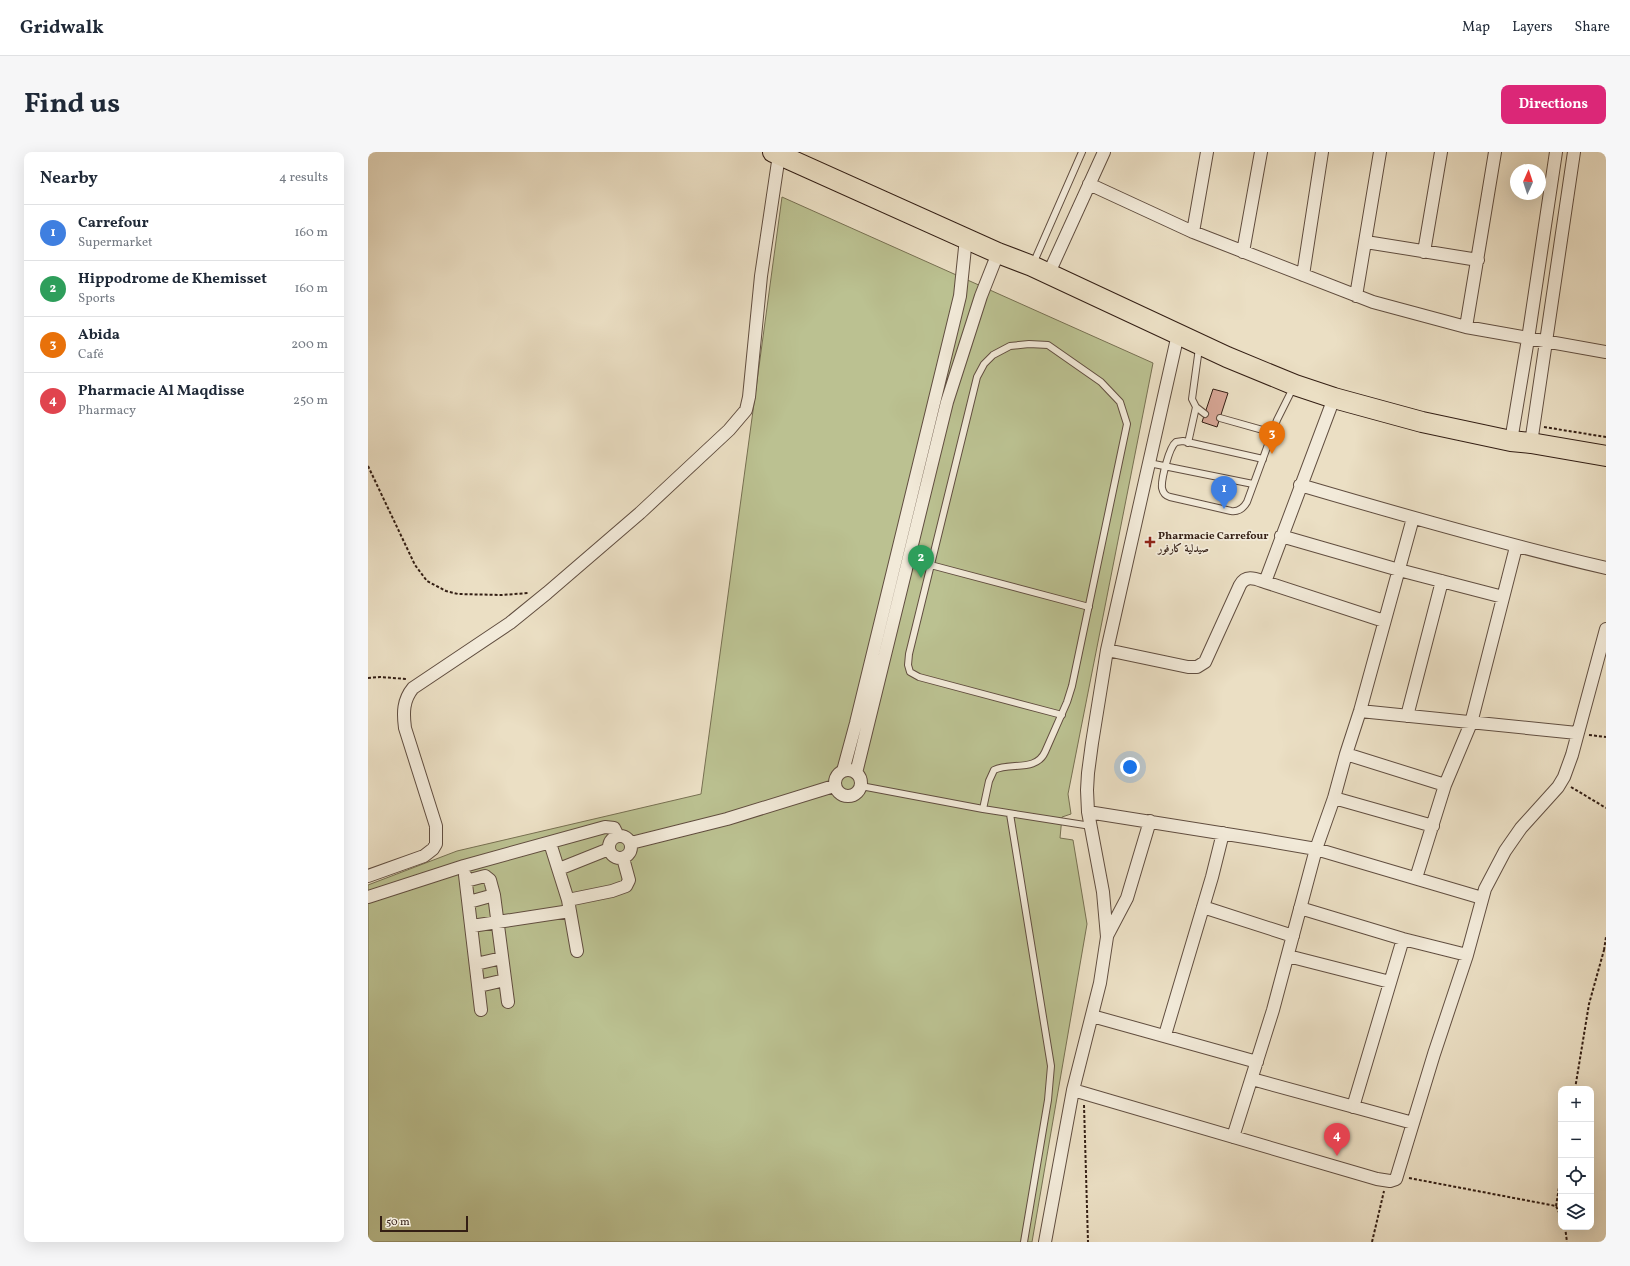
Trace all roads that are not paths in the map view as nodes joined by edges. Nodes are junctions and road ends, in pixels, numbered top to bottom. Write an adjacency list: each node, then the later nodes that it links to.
1 (1082, 152): 20 (lane)
2 (1104, 152): 12 (street)
3 (1207, 152): 13 (street)
4 (1261, 152): 16 (street)
5 (1322, 152): 21 (street)
6 (1380, 152): 15 (street)
7 (1441, 152): 17 (street)
8 (1495, 152): 19 (street)
9 (1556, 152): 25 (street)
10 (1574, 152): 26 (street)
11 (776, 153): 14 (main road); 86 (street)
12 (1089, 184): 13 (street); 20 (street)
13 (1193, 232): 16 (street)
14 (966, 238): 18 (main road); 47 (street)
15 (1366, 242): 17 (street); 22 (street)
16 (1243, 252): 21 (street)
17 (1424, 252): 19 (street)
18 (998, 253): 20 (main road); 48 (street)
19 (1478, 260): 23 (street)
20 (1040, 271): 24 (main road)
21 (1303, 275): 22 (street)
22 (1356, 296): 23 (street)
23 (1466, 327): 25 (street)
24 (1178, 334): 27 (main road); 40 (street)
25 (1528, 339): 26 (street); 35 (street)
26 (1546, 342): 28 (street); 37 (street)
27 (1199, 344): 29 (main road); 31 (lane)
28 (1606, 352)
29 (1295, 385): 30 (main road); 34 (lane)
30 (1334, 398): 35 (main road); 43 (street)
31 (1196, 407): 32 (lane); 36 (lane)
32 (1205, 414)
33 (1220, 418): 34 (lane)
34 (1272, 433): 39 (lane)
35 (1511, 441): 37 (main road)
36 (1188, 443): 39 (lane); 41 (lane)
37 (1531, 443): 38 (main road)
38 (1606, 456)
39 (1263, 459): 42 (lane)
40 (1149, 463): 41 (lane); 58 (street)
41 (1166, 467): 42 (lane); 42 (lane)
42 (1253, 484)
43 (1300, 485): 44 (street); 45 (street)
44 (1413, 518): 46 (street); 51 (street)
45 (1281, 536): 51 (street); 53 (street)
46 (1516, 547): 50 (street); 54 (street)
47 (897, 556): 48 (lane); 65 (street)
48 (909, 559): 49 (lane); 66 (street)
49 (931, 566): 55 (lane); 55 (lane); 60 (lane)
50 (1606, 568)
51 (1399, 570): 52 (street); 56 (street)
52 (1442, 581): 54 (street); 61 (street)
53 (1265, 582): 56 (street); 58 (street)
54 (1503, 597): 62 (street)
55 (1089, 607): 60 (lane)
56 (1384, 621): 59 (street)
57 (1606, 629): 63 (street)
58 (1107, 650): 72 (street)
59 (1360, 711): 61 (street); 64 (street)
60 (1062, 715): 71 (lane)
61 (1407, 716): 62 (street)
62 (1471, 723): 63 (street); 67 (street)
63 (1577, 733): 91 (street)
64 (1346, 754): 67 (street); 70 (street)
65 (843, 771): 66 (street); 68 (street)
66 (856, 773): 69 (street)
67 (1445, 785): 76 (street)
68 (834, 786): 69 (street); 80 (street)
69 (861, 786): 71 (lane)
70 (1334, 798): 76 (street); 82 (street)
71 (983, 810): 73 (lane)
72 (1088, 812): 74 (street); 75 (street)
73 (1010, 814): 75 (lane); 119 (lane)
74 (1150, 821): 77 (street); 99 (street)
75 (1091, 826): 99 (street)
76 (1432, 826): 87 (street)
77 (1223, 833): 82 (street); 94 (street)
78 (618, 836): 79 (street); 80 (street); 81 (street)
79 (550, 843): 84 (street); 85 (street)
80 (631, 843): 83 (street)
81 (609, 849): 83 (street); 85 (street)
82 (1316, 850): 87 (street); 95 (street)
83 (623, 858): 93 (street)
84 (464, 866): 88 (street); 90 (street)
85 (559, 869): 93 (street)
86 (368, 876)
87 (1416, 878): 91 (street)
88 (466, 881): 89 (street); 92 (street)
89 (494, 895): 92 (street); 96 (street)
90 (368, 897)
91 (1482, 898): 102 (street)
92 (469, 902): 97 (street)
93 (569, 905): 96 (street); 101 (street)
94 (1203, 907): 98 (street); 112 (street)
95 (1300, 908): 98 (street); 100 (street)
96 (497, 922): 97 (street); 104 (street)
97 (472, 926): 105 (street)
98 (1293, 936): 103 (street)
99 (1107, 937): 111 (street)
100 (1403, 939): 102 (street); 107 (street)
101 (577, 951)
102 (1467, 955): 117 (street)
103 (1288, 956): 107 (street); 113 (street)
104 (502, 958): 105 (street); 106 (street)
105 (476, 964): 108 (street)
106 (505, 980): 108 (street); 109 (street)
107 (1390, 982): 116 (street)
108 (479, 986): 110 (street)
109 (508, 1002)
110 (482, 1010)
111 (1092, 1016): 112 (street); 115 (street)
112 (1165, 1035): 113 (street)
113 (1257, 1062): 114 (street)
114 (1252, 1079): 116 (street); 118 (street)
115 (1078, 1092): 118 (street); 120 (street)
116 (1353, 1107): 117 (street)
117 (1413, 1123): 118 (street)
118 (1233, 1137)
119 (1024, 1242)
120 (1046, 1242)

